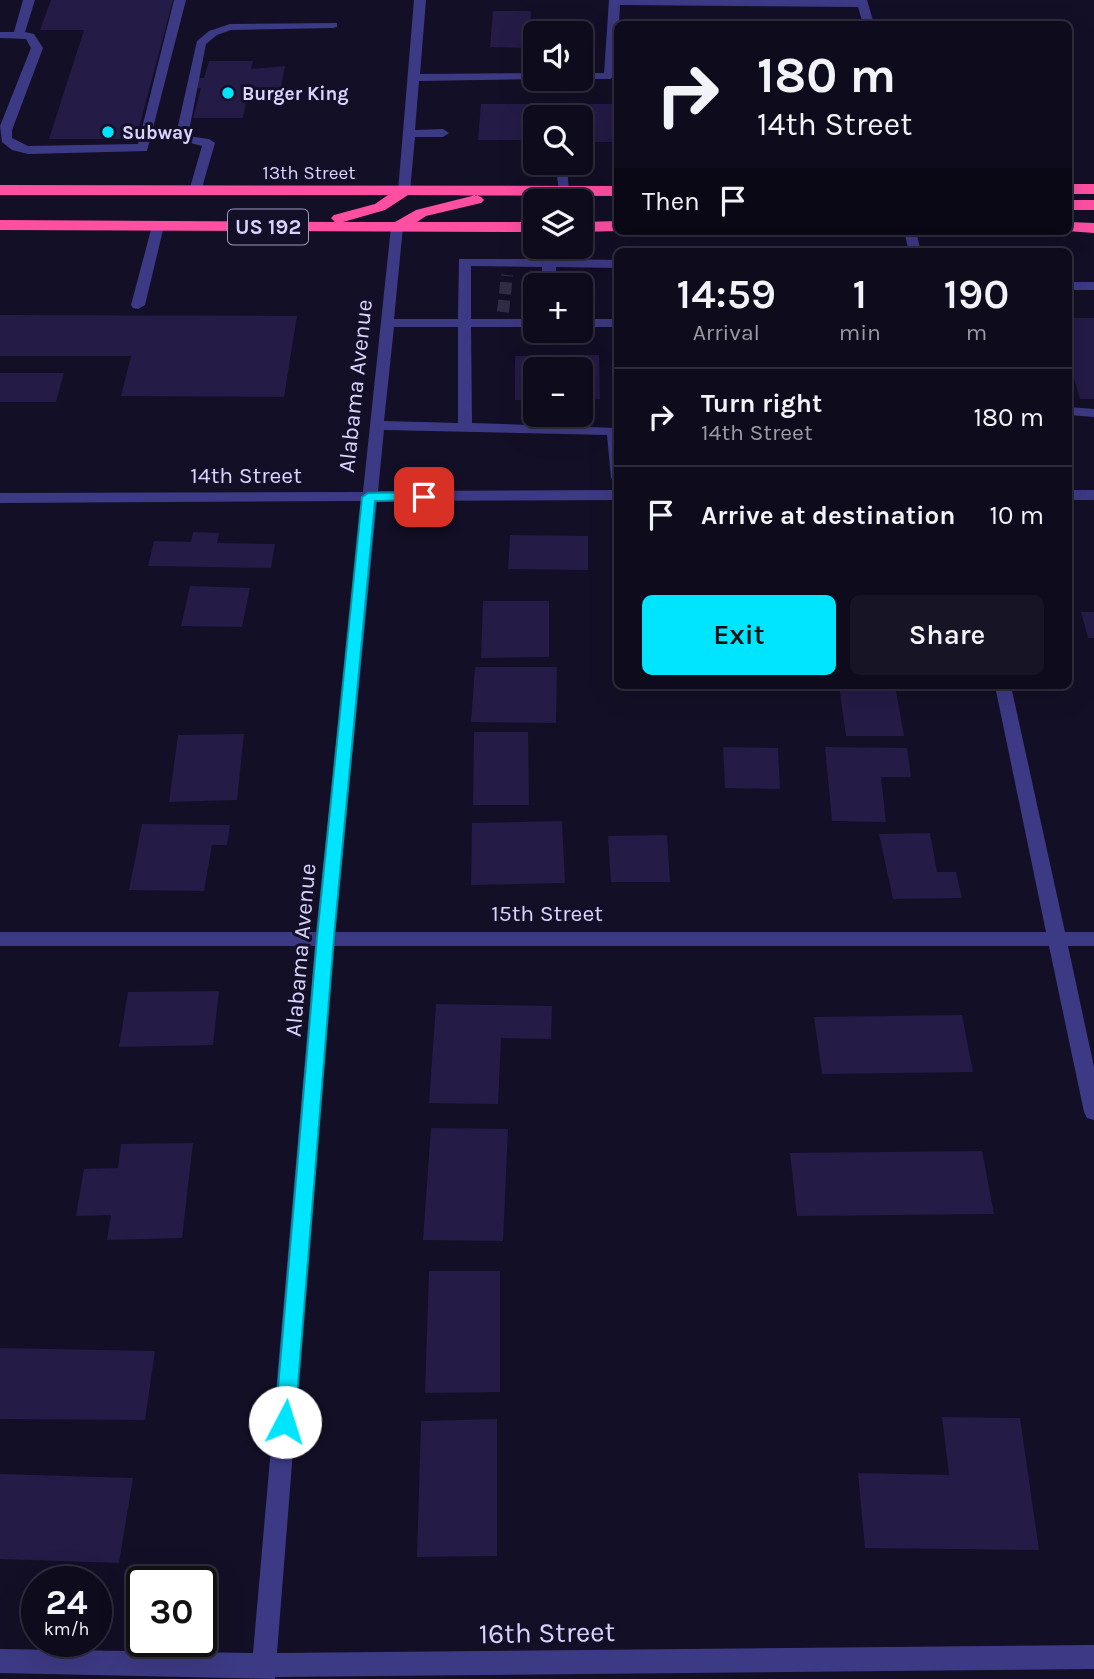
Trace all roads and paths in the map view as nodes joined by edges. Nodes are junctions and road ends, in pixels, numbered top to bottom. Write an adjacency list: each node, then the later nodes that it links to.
1 (29, 0): 9 (street)
2 (180, 0): 13 (street)
3 (420, 0): 12 (street)
4 (615, 1): 5 (street); 11 (street)
5 (862, 2): 6 (street)
6 (866, 21)
7 (333, 25): 19 (street)
8 (0, 35): 9 (street)
9 (19, 35): 13 (street)
10 (523, 76): 12 (street)
11 (593, 76)
12 (414, 78): 15 (street)
13 (3, 130)
14 (443, 133): 15 (street)
15 (409, 134): 20 (street)
16 (1072, 189): 17 (highway)
17 (1094, 189)
18 (0, 190): 19 (highway, 13th Street / US 192)
19 (195, 191): 20 (highway, 13th Street / US 192)
20 (404, 191): 21 (highway, 13th Street / US 192); 33 (highway)
21 (516, 191): 22 (highway, 13th Street / US 192); 30 (highway)
22 (523, 191)
23 (593, 191): 24 (highway, 13th Street / US 192)
24 (614, 191)
25 (1072, 205): 26 (highway)
26 (1094, 205)
27 (0, 225): 28 (highway, US 192)
28 (159, 226): 33 (highway, US 192); 41 (street)
29 (614, 226): 32 (highway)
30 (397, 227): 31 (highway, US 192); 33 (highway, US 192); 44 (street, Alabama Avenue)
31 (523, 227)
32 (593, 227)
33 (282, 228)
34 (1072, 228): 35 (highway)
35 (1094, 228)
36 (549, 259): 38 (street)
37 (614, 265): 38 (street)
38 (549, 269): 45 (street)
39 (1072, 286): 40 (street)
40 (1094, 286)
41 (138, 305)
42 (593, 320): 46 (street)
43 (523, 321): 45 (street)
44 (386, 323): 45 (street); 49 (street, Alabama Avenue)
45 (463, 323): 50 (street)
46 (614, 323)
47 (1072, 411): 48 (street)
48 (1094, 413)
49 (376, 425): 50 (street); 55 (street, Alabama Avenue)
50 (465, 429): 51 (street)
51 (614, 431)
52 (614, 495): 55 (street, 14th Street)
53 (1072, 495): 54 (street)
54 (1094, 495)
55 (368, 497): 56 (street, 14th Street); 58 (street, Alabama Avenue)
56 (0, 498)
57 (1004, 689): 60 (street)
58 (325, 937): 59 (street, 15th Street); 60 (street, 15th Street); 65 (street, Alabama Avenue)
59 (0, 939)
60 (1056, 939): 61 (street, 15th Street); 62 (street)
61 (1094, 939)
62 (1094, 1112)
63 (1094, 1657): 65 (street, 16th Street)
64 (0, 1661): 65 (street, 16th Street)
65 (264, 1672)

